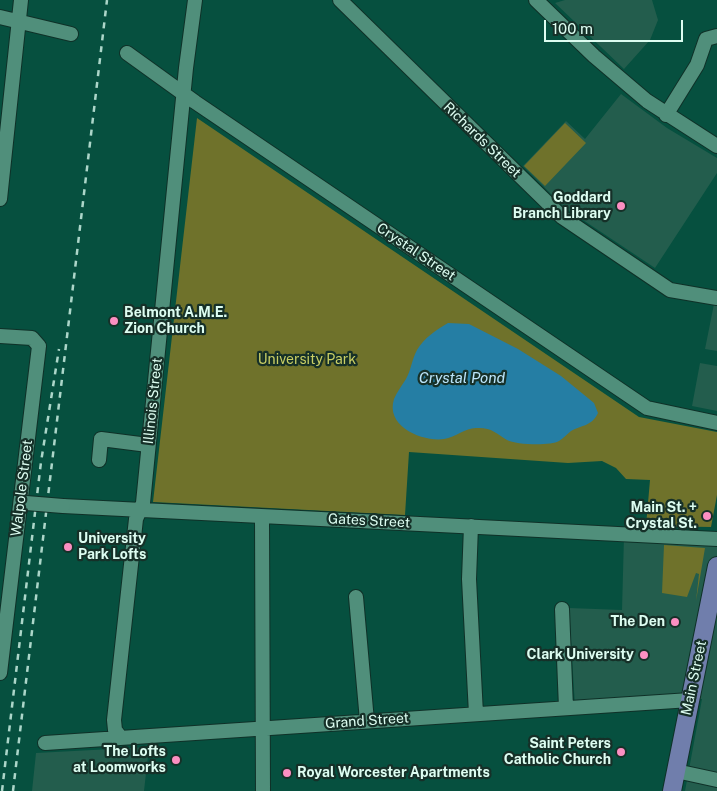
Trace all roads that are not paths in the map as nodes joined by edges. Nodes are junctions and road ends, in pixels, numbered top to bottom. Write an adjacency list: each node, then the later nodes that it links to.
1 (22, 0): 6 (street)
2 (195, 0): 10 (street, Illinois Street)
3 (340, 0): 14 (street, Richards Street)
4 (538, 1): 11 (street)
5 (0, 17): 6 (street)
6 (19, 21): 7 (street); 13 (street)
7 (71, 34)
8 (717, 36): 11 (street)
9 (127, 53): 10 (street, Crystal Street)
10 (184, 95): 16 (street, Crystal Street); 17 (street, Illinois Street)
11 (666, 115): 12 (street)
12 (717, 146)
13 (0, 199)
14 (717, 298)
15 (0, 336): 19 (street, Walpole Street)
16 (717, 423)
17 (148, 445): 18 (street); 20 (street, Illinois Street)
18 (99, 460)
19 (23, 503): 20 (street, Gates Street, bridge); 27 (street, Walpole Street)
20 (139, 510): 21 (street, Gates Street); 33 (street, Illinois Street)
21 (262, 517): 22 (street, Gates Street); 32 (street)
22 (471, 526): 23 (street, Gates Street); 30 (street)
23 (717, 539)
24 (717, 566): 28 (main road, Main Street)
25 (356, 597): 31 (street)
26 (562, 609): 29 (street)
27 (0, 673)
28 (690, 700): 29 (street, Grand Street); 35 (main road, Main Street)
29 (566, 708): 30 (street, Grand Street)
30 (476, 714): 31 (street, Grand Street)
31 (366, 721): 32 (street, Grand Street)
32 (263, 728): 33 (street, Grand Street); 37 (street)
33 (121, 738): 34 (street, Grand Street)
34 (45, 743)
35 (676, 771): 36 (street); 38 (main road, Main Street)
36 (717, 780)
37 (263, 791)
38 (672, 791)

